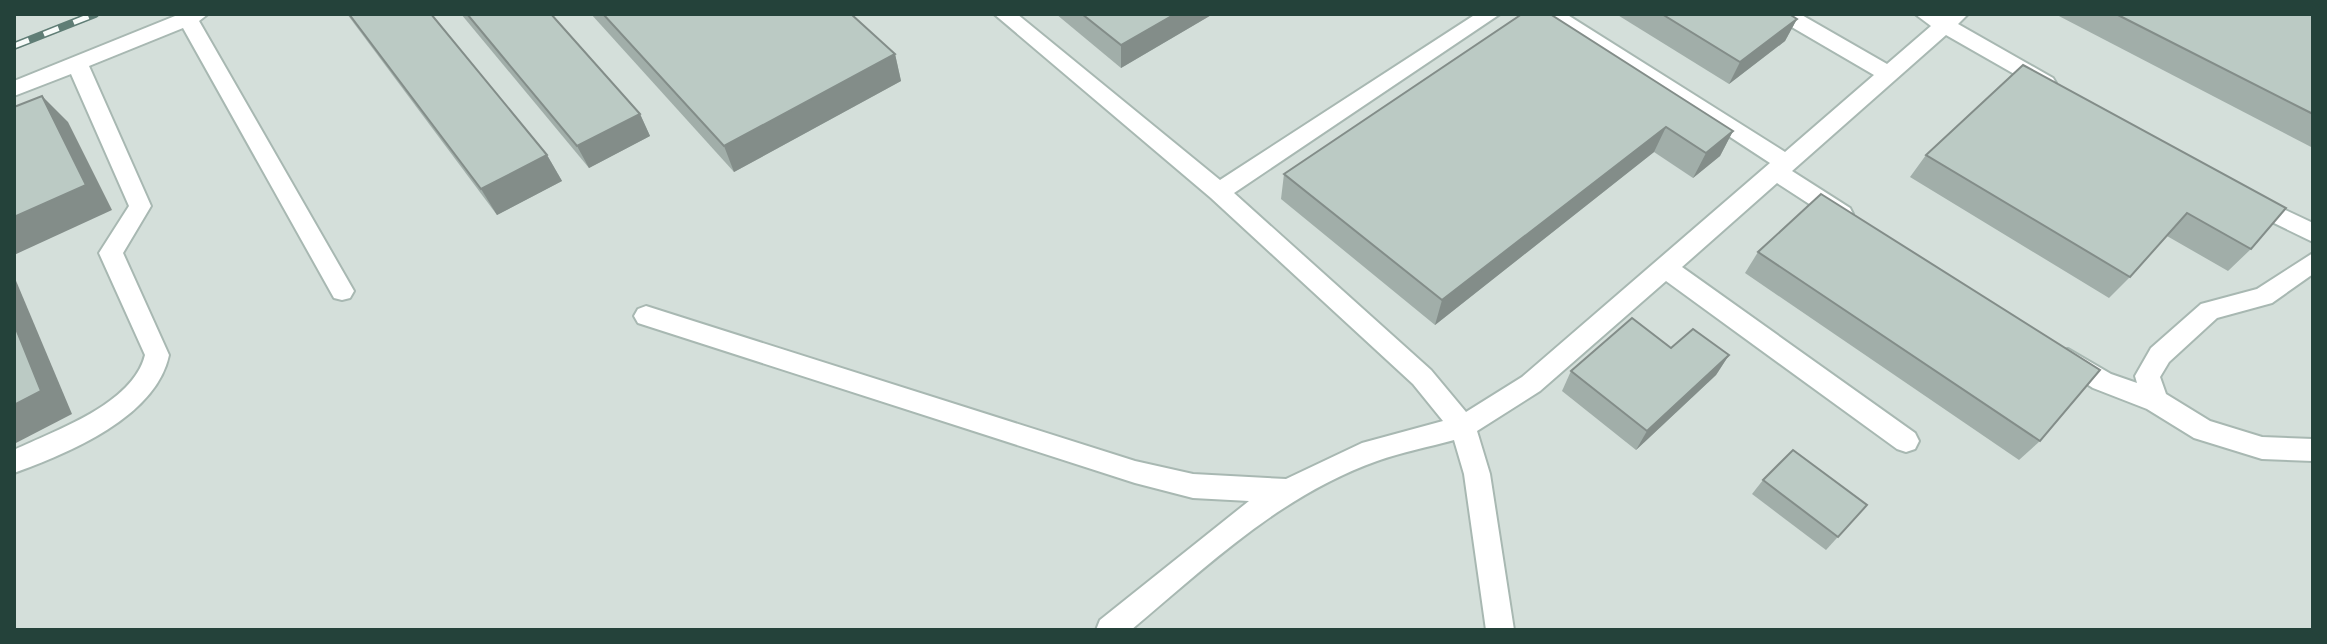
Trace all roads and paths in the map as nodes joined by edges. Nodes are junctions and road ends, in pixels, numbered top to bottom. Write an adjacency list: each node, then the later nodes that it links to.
1 (1004, 14): 13 (lane)
2 (1490, 14): 13 (lane)
3 (1552, 14): 11 (lane)
4 (1785, 14): 8 (lane)
5 (192, 16): 7 (lane); 18 (lane)
6 (1943, 18): 8 (lane); 10 (lane)
7 (77, 63): 9 (lane); 25 (lane)
8 (1887, 73): 11 (lane)
9 (14, 89)
10 (2068, 96)
11 (1780, 166): 14 (lane); 17 (lane)
12 (2233, 191): 15 (lane)
13 (1219, 192): 22 (lane)
14 (1866, 230)
15 (2313, 233)
16 (2313, 262): 21 (lane)
17 (1666, 268): 22 (lane); 23 (lane)
18 (342, 291)
19 (646, 316): 26 (lane)
20 (2050, 348): 21 (lane)
21 (2156, 401): 24 (lane)
22 (1463, 427): 26 (lane); 28 (lane)
23 (1906, 441)
24 (2313, 450)
25 (14, 462)
26 (1288, 491): 27 (lane)
27 (1110, 630)
28 (1500, 630)

